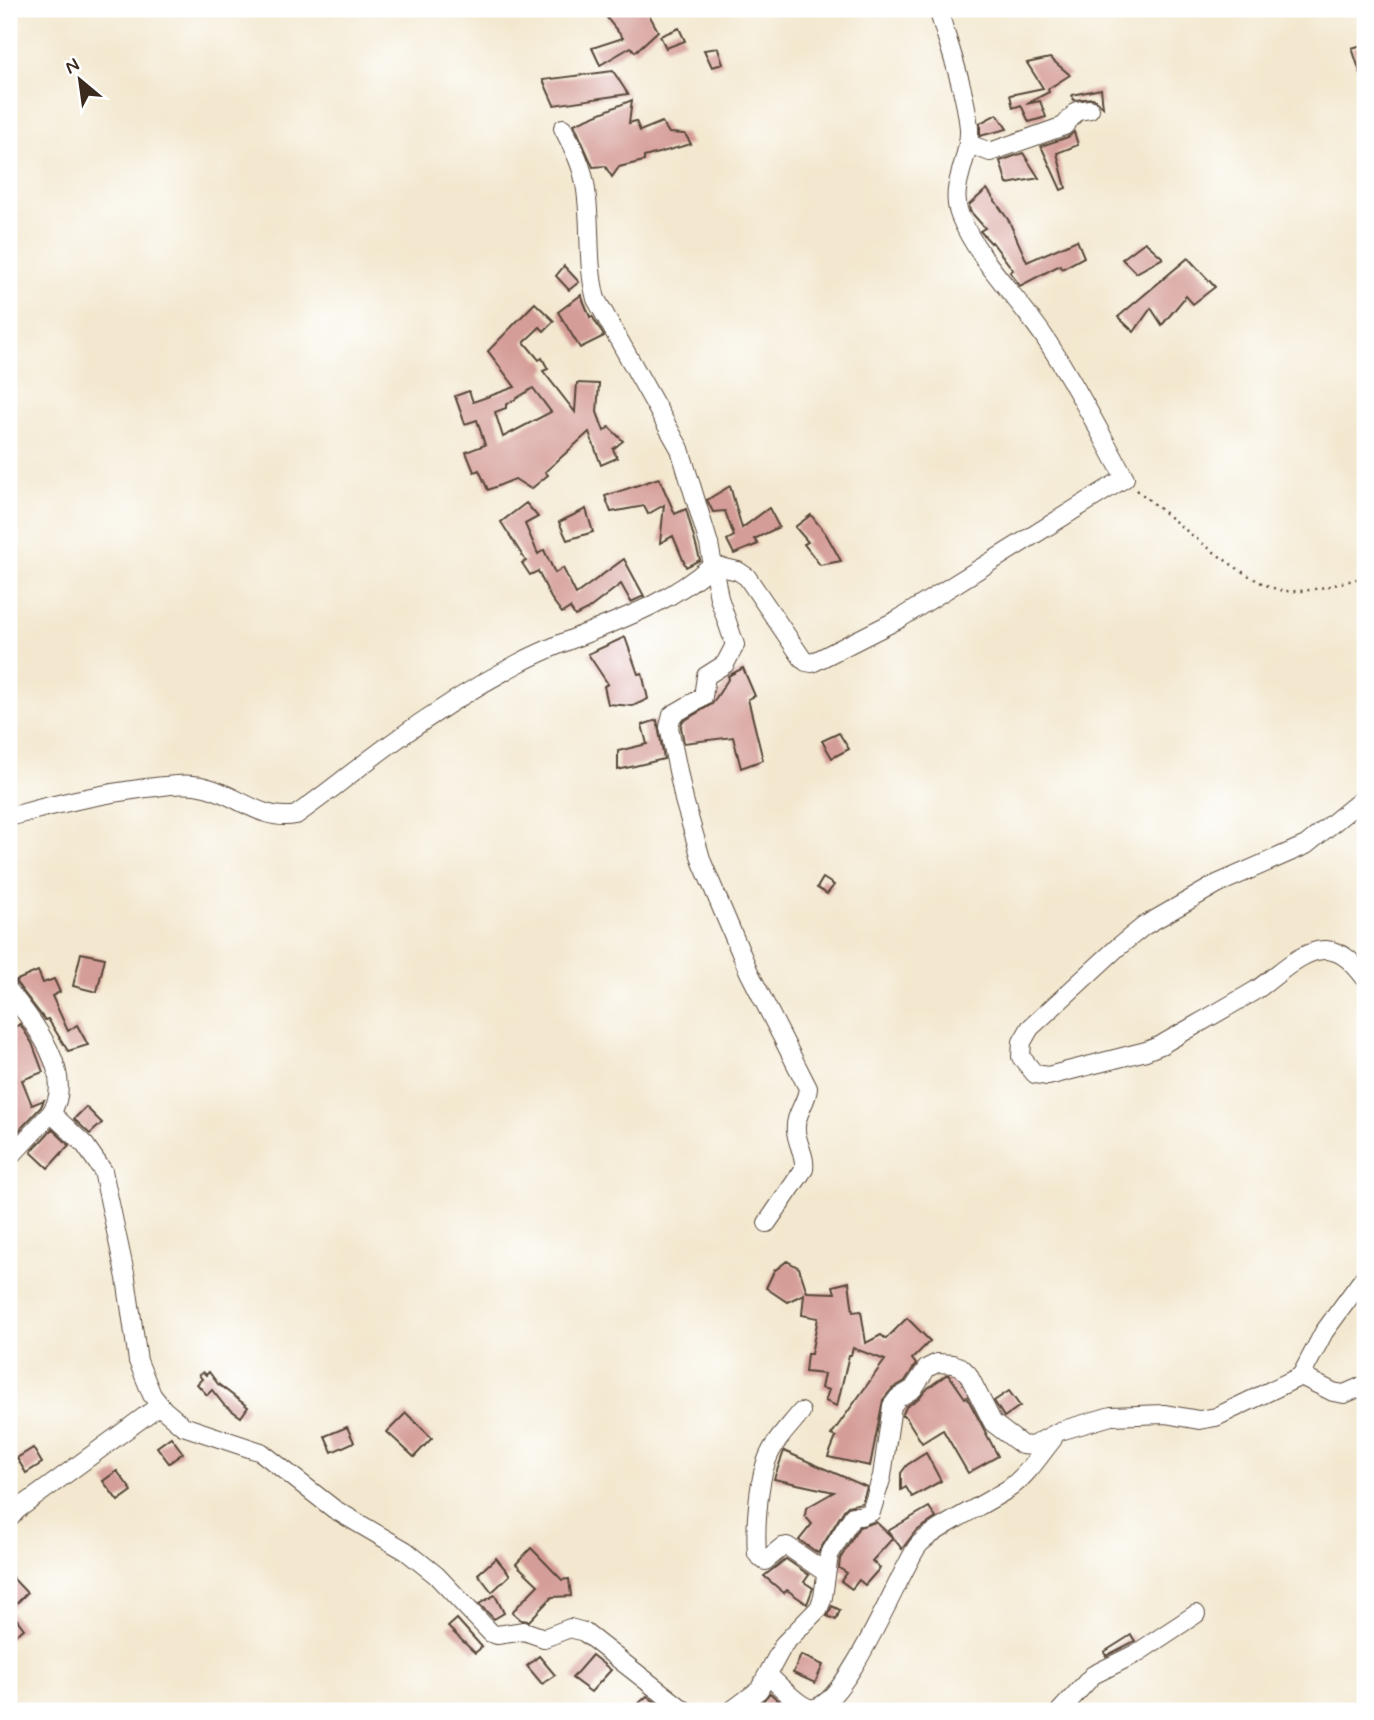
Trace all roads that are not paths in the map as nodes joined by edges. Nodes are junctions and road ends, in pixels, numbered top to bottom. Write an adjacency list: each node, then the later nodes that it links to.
1 (938, 9): 4 (street)
2 (1090, 108): 4 (street)
3 (563, 128): 5 (street)
4 (969, 144): 5 (street)
5 (712, 565): 7 (street); 12 (street)
6 (1365, 797): 8 (street)
7 (9, 817)
8 (1365, 978)
9 (9, 991): 10 (street)
10 (51, 1113): 11 (street); 16 (street)
11 (9, 1158)
12 (767, 1223)
13 (1365, 1276): 14 (street)
14 (1301, 1376): 15 (street); 18 (street)
15 (1365, 1385)
16 (160, 1405): 19 (street); 23 (street)
17 (801, 1412): 20 (street)
18 (1060, 1431): 20 (street); 22 (street)
19 (9, 1519)
20 (825, 1572): 22 (street)
21 (1196, 1614): 25 (street)
22 (768, 1675): 24 (street)
23 (685, 1711)
24 (731, 1711)
25 (1060, 1711)

